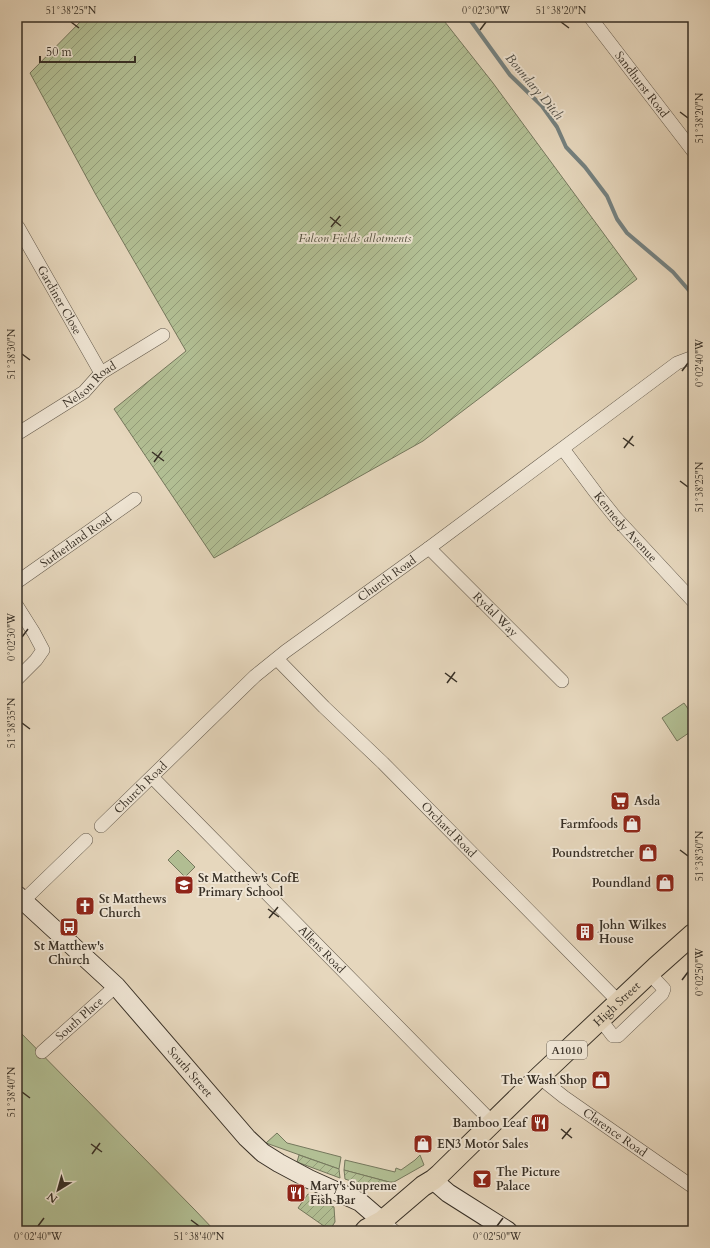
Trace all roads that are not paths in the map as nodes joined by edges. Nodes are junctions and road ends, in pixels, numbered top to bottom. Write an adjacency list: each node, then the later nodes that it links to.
1 (590, 17): 2 (street, Sandhurst Road)
2 (693, 151)
3 (18, 227): 6 (street, Gardiner Close)
4 (163, 335): 6 (street, Nelson Road)
5 (693, 357): 8 (street, Church Road)
6 (101, 373): 7 (street, Nelson Road)
7 (17, 434)
8 (563, 449): 10 (street, Church Road); 12 (street, Kennedy Avenue)
9 (135, 499): 11 (street, Sutherland Road)
10 (429, 548): 14 (street, Church Road); 16 (street, Rydal Way)
11 (17, 582)
12 (693, 601)
13 (17, 606): 15 (street)
14 (277, 660): 17 (street, Church Road); 24 (street, Orchard Road)
15 (17, 679)
16 (562, 681)
17 (152, 777): 18 (street, Church Road); 28 (street, Allens Road)
18 (101, 826)
19 (86, 840): 20 (street)
20 (20, 898): 23 (street, South Street)
21 (693, 934): 22 (main road, High Street / A1010)
22 (649, 973): 24 (main road, High Street / A1010); 25 (street)
23 (116, 986): 26 (street, South Place); 31 (street, South Street)
24 (619, 1002): 25 (main road, High Street / A1010)
25 (600, 1019): 27 (main road, High Street / A1010)
26 (42, 1052)
27 (539, 1077): 28 (main road, High Street / A1010); 30 (street, Clarence Road)
28 (492, 1122): 29 (main road, High Street / A1010)
29 (433, 1180): 31 (main road, High Street / A1010); 33 (street)
30 (693, 1187)
31 (386, 1228): 32 (main road, High Street / A1010)
32 (365, 1231)
33 (508, 1231)

